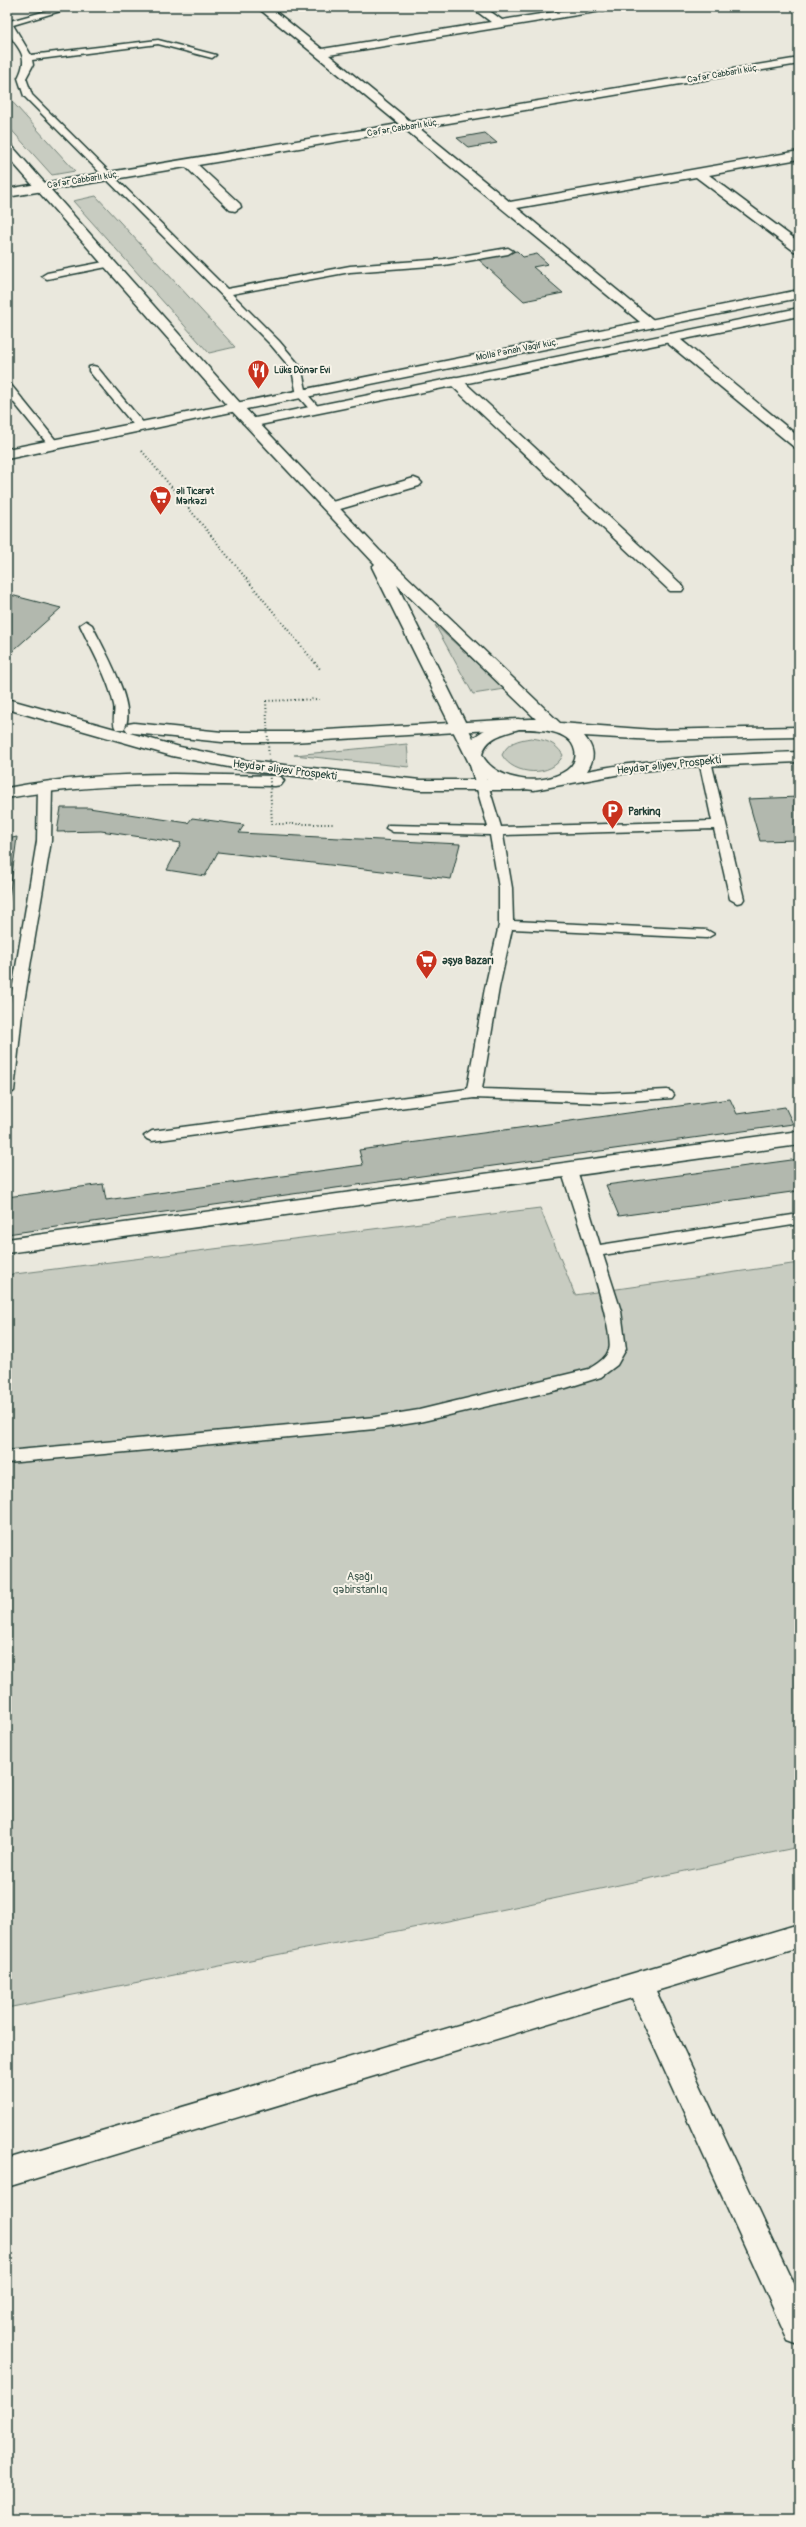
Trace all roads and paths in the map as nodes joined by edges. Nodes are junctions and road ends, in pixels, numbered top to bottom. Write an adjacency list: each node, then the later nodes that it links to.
1 (70, 7): 5 (lane)
2 (263, 7): 7 (main road)
3 (477, 7): 6 (main road)
4 (608, 7): 6 (main road)
5 (8, 23): 9 (lane)
6 (500, 24): 7 (main road)
7 (320, 53): 11 (main road)
8 (212, 55): 9 (lane)
9 (28, 58): 16 (lane)
10 (799, 61): 11 (main road, Cəfər Cabbarlı küç.)
11 (410, 126): 14 (main road, Cəfər Cabbarlı küç.); 19 (main road)
12 (7, 148): 17 (main road)
13 (799, 155): 15 (main road)
14 (189, 163): 16 (main road, Cəfər Cabbarlı küç.); 20 (main road)
15 (699, 173): 19 (main road); 21 (main road)
16 (106, 177): 17 (main road, Cəfər Cabbarlı küç.); 25 (lane)
17 (41, 187): 18 (main road, Cəfər Cabbarlı küç.); 23 (main road)
18 (7, 193)
19 (508, 206): 28 (main road)
20 (235, 207)
21 (799, 248)
22 (508, 251): 25 (lane)
23 (109, 264): 24 (lane); 34 (main road)
24 (47, 276)
25 (224, 293): 33 (lane)
26 (799, 294): 28 (main road, Molla Pənah Vaqif küç.)
27 (799, 312): 29 (main road, Molla Pənah Vaqif küç.)
28 (650, 323): 33 (main road, Molla Pənah Vaqif küç.)
29 (670, 338): 31 (main road, Molla Pənah Vaqif küç.); 39 (main road)
30 (93, 369): 37 (lane)
31 (454, 381): 35 (main road, Molla Pənah Vaqif küç.); 45 (main road)
32 (7, 387): 38 (lane)
33 (302, 395): 34 (main road, Molla Pənah Vaqif küç.); 35 (lane)
34 (236, 407): 36 (main road); 37 (main road, Molla Pənah Vaqif küç.)
35 (316, 410): 36 (main road, Molla Pənah Vaqif küç.)
36 (250, 423): 43 (main road)
37 (141, 427): 38 (main road, Molla Pənah Vaqif küç.)
38 (54, 444): 41 (main road, Molla Pənah Vaqif küç.)
39 (799, 444)
40 (139, 447): 47 (path)
41 (7, 454)
42 (414, 482): 43 (main road)
43 (330, 507): 44 (main road)
44 (373, 553): 53 (main road); 54 (main road)
45 (676, 588)
46 (86, 625): 52 (lane)
47 (320, 669)
48 (319, 699): 65 (path, bridge)
49 (7, 704): 50 (main road, Heydər Əliyev Prospekti)
50 (55, 716): 52 (main road, Heydər Əliyev Prospekti); 59 (main road, Heydər Əliyev Prospekti)
51 (518, 724): 53 (main road, Heydər Əliyev Prospekti); 54 (main road); 57 (main road)
52 (120, 726): 53 (main road, Heydər Əliyev Prospekti)
53 (461, 727): 57 (main road)
54 (555, 728): 55 (main road); 61 (main road)
55 (799, 732)
56 (799, 758): 58 (main road, Heydər Əliyev Prospekti)
57 (474, 759): 60 (main road); 62 (lane)
58 (705, 761): 61 (main road, Heydər Əliyev Prospekti); 66 (lane)
59 (420, 785): 62 (main road, Heydər Əliyev Prospekti); 63 (main road)
60 (521, 785): 61 (main road, Heydər Əliyev Prospekti); 62 (main road, Heydər Əliyev Prospekti)
61 (541, 785)
62 (484, 786): 68 (lane)
63 (45, 787): 64 (main road); 72 (lane)
64 (7, 793)
65 (334, 824)
66 (720, 825): 68 (lane); 69 (lane)
67 (393, 828): 68 (lane)
68 (495, 831): 70 (lane)
69 (737, 899)
70 (506, 925): 71 (lane); 73 (lane)
71 (707, 934)
72 (7, 1090)
73 (474, 1093): 74 (lane); 75 (lane)
74 (667, 1095)
75 (152, 1136)
76 (799, 1138): 77 (main road)
77 (569, 1170): 79 (main road); 80 (lane)
78 (799, 1219): 80 (lane)
79 (7, 1246)
80 (594, 1251): 81 (lane)
81 (7, 1457)
82 (799, 1936): 83 (main road)
83 (639, 1984): 84 (main road); 85 (main road)
84 (7, 2173)
85 (799, 2330)

